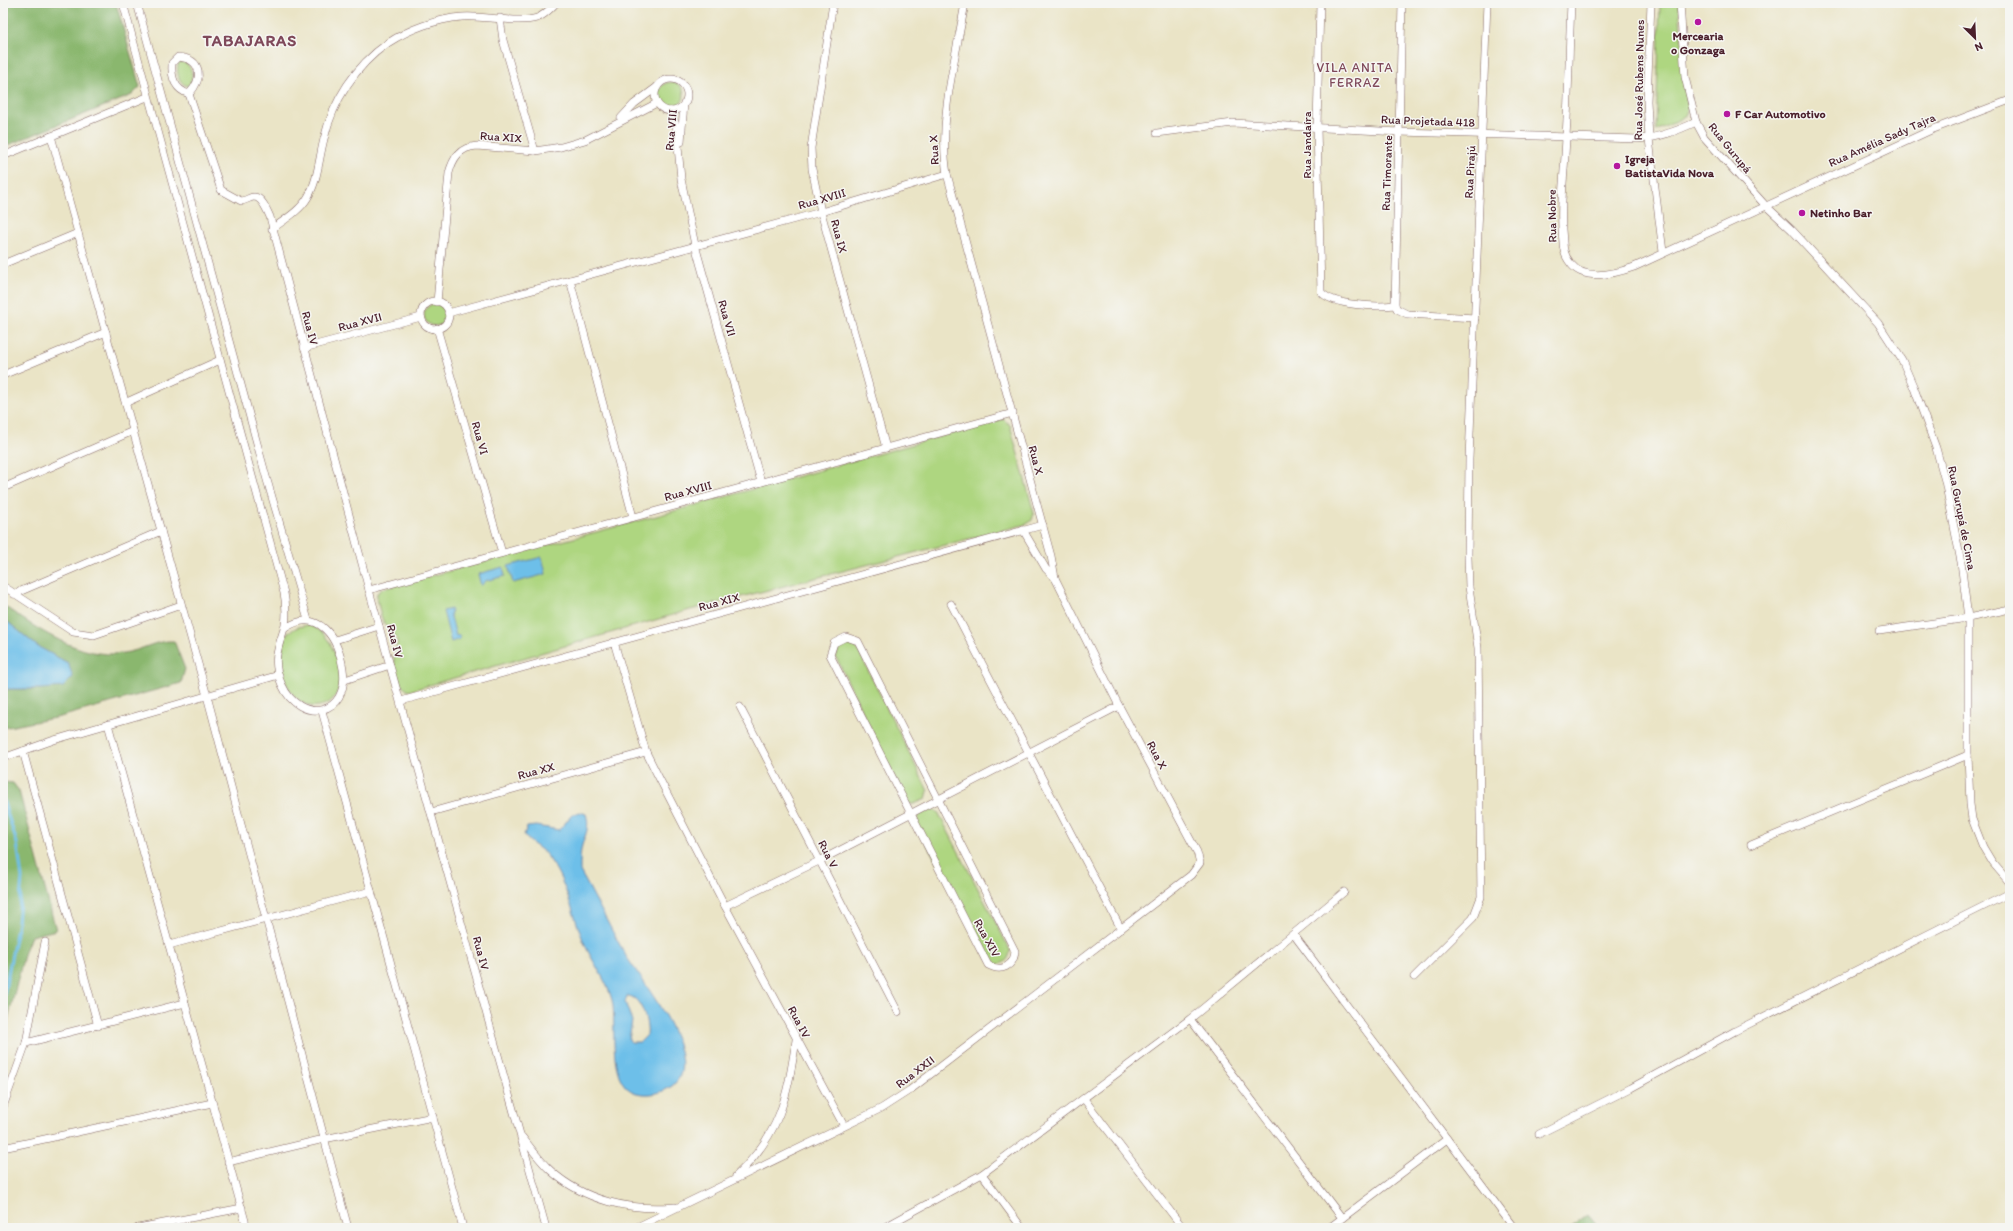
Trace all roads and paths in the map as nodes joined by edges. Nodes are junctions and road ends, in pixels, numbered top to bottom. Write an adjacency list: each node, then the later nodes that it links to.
1 (123, 3): 14 (street)
2 (137, 3): 13 (street)
3 (556, 3): 12 (street)
4 (833, 3): 38 (street, Rua IX)
5 (965, 3): 36 (street, Rua X)
6 (1320, 3): 26 (street, Rua Jandaíra)
7 (1402, 3): 27 (street, Rua Timorante)
8 (1487, 3): 29 (street, Rua Pirajú)
9 (1571, 3): 31 (street, Rua Nobre)
10 (1651, 3): 32 (street, Rua José Rubens Nunes)
11 (1680, 3): 25 (street, Rua Gurupá)
12 (500, 18): 33 (street); 39 (street)
13 (154, 63): 14 (street); 19 (street)
14 (140, 67): 17 (street)
15 (658, 86): 20 (street); 21 (street); 24 (street, Rua XIX)
16 (188, 94): 16 (street); 39 (street, Rua IV)
17 (148, 97): 22 (street); 30 (street)
18 (2010, 100): 37 (street, Rua Amélia Sady Tajra)
19 (165, 103): 22 (street); 74 (street)
20 (657, 103): 23 (street); 24 (street, Rua XIX)
21 (684, 103): 23 (street); 35 (street, Rua VIII)
22 (151, 108): 53 (street)
23 (670, 111): 35 (street, Rua VIII)
24 (617, 122): 33 (street, Rua XIX)
25 (1696, 122): 32 (street, Rua Projetada 418); 37 (street, Rua Gurupá)
26 (1317, 127): 27 (street, Rua Projetada 418); 28 (street, Rua Projetada 418); 46 (street, Rua Jandaíra)
27 (1399, 132): 29 (street, Rua Projetada 418); 46 (street, Rua Timorante)
28 (1157, 133)
29 (1483, 135): 31 (street, Rua Projetada 418); 49 (street, Rua Pirajú)
30 (51, 136): 34 (street); 40 (street)
31 (1566, 138): 32 (street, Rua Projetada 418); 42 (street, Rua Nobre)
32 (1649, 139): 42 (street, Rua José Rubens Nunes)
33 (535, 151): 45 (street, Rua XIX)
34 (3, 156)
35 (680, 158): 41 (street, Rua VII)
36 (947, 174): 38 (street, Rua XVIII); 56 (street, Rua X)
37 (1765, 205): 42 (street, Rua Nobre); 73 (street, Rua Gurupá de Cima)
38 (821, 212): 41 (street, Rua XVIII); 58 (street, Rua IX)
39 (272, 229): 52 (street, Rua IV)
40 (78, 233): 43 (street); 51 (street)
41 (695, 245): 44 (street, Rua XVIII); 59 (street, Rua VII)
42 (1663, 252)
43 (3, 264)
44 (570, 280): 47 (street, Rua XVIII); 61 (street)
45 (437, 302): 47 (street); 48 (street)
46 (1395, 305): 49 (street)
47 (448, 312): 50 (street)
48 (421, 318): 50 (street); 52 (street, Rua XVII)
49 (1475, 318): 110 (street, Rua Pirajú)
50 (437, 328): 65 (street, Rua VI)
51 (106, 332): 54 (street); 55 (street)
52 (304, 348): 68 (street, Rua IV)
53 (220, 360): 55 (street); 76 (street)
54 (3, 375)
55 (127, 402): 57 (street)
56 (1013, 413): 58 (street, Rua XVIII); 62 (street, Rua X)
57 (133, 431): 60 (street); 64 (street)
58 (886, 448): 59 (street, Rua XVIII)
59 (761, 482): 61 (street, Rua XVIII)
60 (3, 488)
61 (633, 517): 65 (street, Rua XVIII)
62 (1043, 525): 63 (street, Rua XIX); 66 (street, Rua X)
63 (1023, 530): 66 (street); 79 (street, Rua XIX)
64 (161, 531): 69 (street); 71 (street)
65 (502, 553): 68 (street, Rua XVIII)
66 (1054, 578): 85 (street, Rua X)
67 (3, 586): 69 (street)
68 (369, 590): 75 (street, Rua IV)
69 (14, 594): 71 (street)
70 (950, 604): 91 (street)
71 (181, 605): 83 (street)
72 (2010, 609): 73 (street)
73 (1968, 618): 77 (street); 92 (street, Rua Gurupá de Cima)
74 (308, 620): 76 (street); 78 (street)
75 (379, 626): 78 (street); 80 (street, Rua IV)
76 (284, 629): 81 (street)
77 (1879, 632)
78 (335, 640): 82 (street)
79 (614, 642): 84 (street, Rua XIX); 90 (street, Rua IV)
80 (390, 665): 82 (street); 84 (street, Rua IV)
81 (278, 675): 83 (street); 87 (street)
82 (345, 680): 87 (street)
83 (207, 696): 88 (street); 105 (street)
84 (400, 701): 95 (street, Rua IV)
85 (1119, 706): 91 (street); 100 (street, Rua X)
86 (740, 707): 98 (street, Rua V)
87 (322, 711): 101 (street)
88 (108, 724): 89 (street); 109 (street)
89 (23, 751): 93 (street); 114 (street)
90 (646, 752): 95 (street, Rua XX); 104 (street, Rua IV)
91 (1028, 753): 94 (street); 106 (street)
92 (1968, 755): 97 (street); 99 (street, Rua Gurupá de Cima)
93 (3, 758)
94 (938, 800): 96 (street); 96 (street, Rua XIV); 96 (street, Rua XIV)
95 (431, 812): 123 (street, Rua IV)
96 (911, 814): 98 (street)
97 (1752, 845)
98 (819, 861): 104 (street); 112 (street, Rua V)
99 (2010, 883)
100 (1177, 886): 106 (street, Rua XXII)
101 (371, 891): 105 (street); 120 (street)
102 (1344, 892): 107 (street)
103 (2010, 893): 122 (street)
104 (725, 906): 115 (street, Rua IV)
105 (266, 919): 109 (street); 124 (street)
106 (1121, 928): 121 (street, Rua XXII)
107 (1294, 935): 113 (street); 125 (street)
108 (44, 942): 116 (street)
109 (169, 945): 111 (street)
110 (1414, 977)
111 (185, 1003): 114 (street); 118 (street)
112 (898, 1012)
113 (1190, 1019): 117 (street); 132 (street)
114 (98, 1026): 116 (street)
115 (796, 1040): 121 (street, Rua IV); 129 (street)
116 (26, 1043): 119 (street)
117 (1084, 1099): 128 (street); 141 (street)
118 (212, 1103): 126 (street); 127 (street)
119 (3, 1107)
120 (433, 1117): 124 (street); 136 (street)
121 (844, 1126): 129 (street, Rua XXII)
122 (1539, 1134)
123 (521, 1135): 130 (street); 137 (street, Rua IV)
124 (324, 1139): 127 (street); 135 (street)
125 (1447, 1139): 132 (street); 143 (street)
126 (3, 1148)
127 (228, 1162): 131 (street)
128 (982, 1174): 139 (street); 140 (street)
129 (732, 1180): 130 (street, Rua XXII)
130 (679, 1206): 138 (street, Rua XXII)
131 (242, 1208): 133 (street); 134 (street)
132 (1342, 1218): 142 (street)
133 (138, 1228)
134 (247, 1228)
135 (348, 1228)
136 (463, 1228)
137 (546, 1228)
138 (635, 1228)
139 (882, 1228)
140 (1022, 1228)
141 (1183, 1228)
142 (1329, 1228)
143 (1514, 1228)

